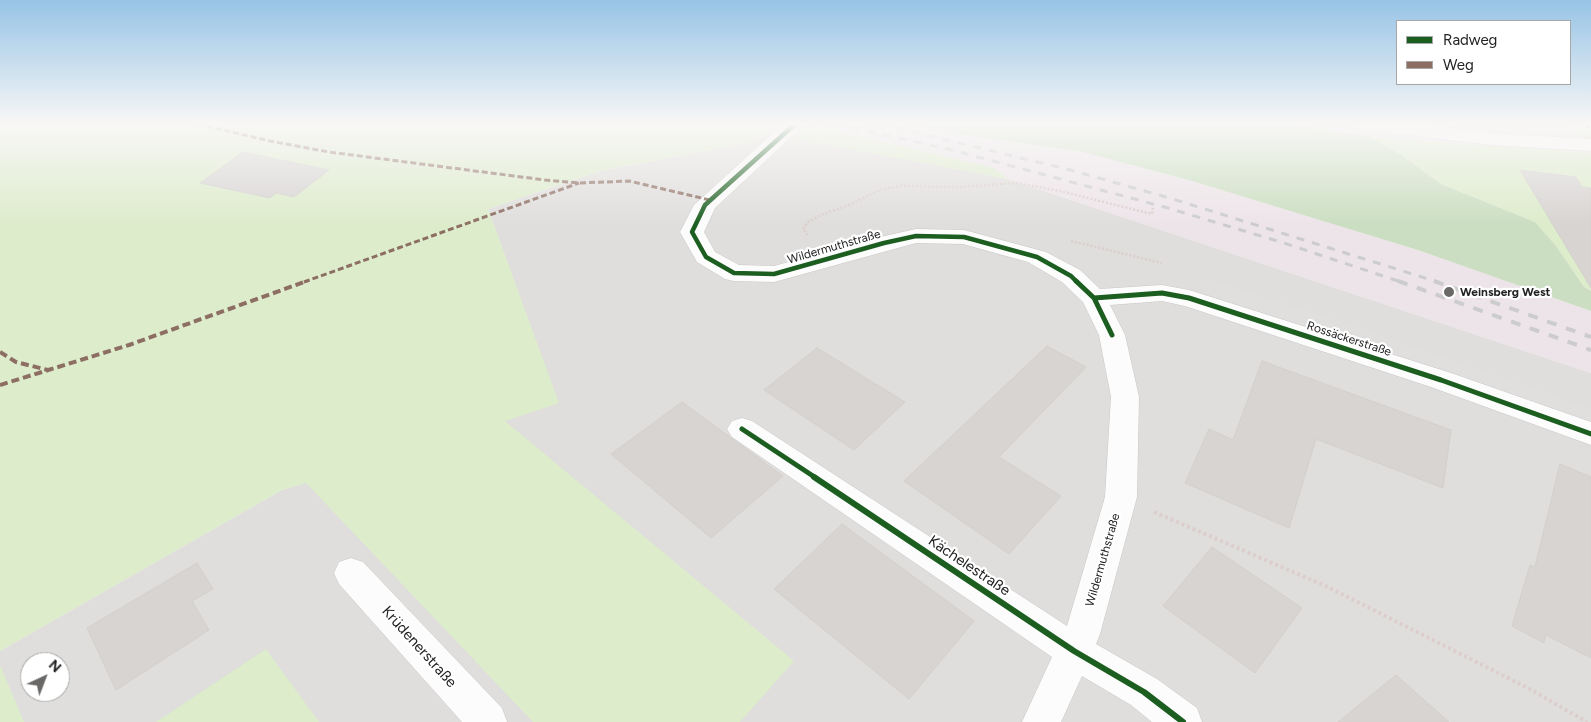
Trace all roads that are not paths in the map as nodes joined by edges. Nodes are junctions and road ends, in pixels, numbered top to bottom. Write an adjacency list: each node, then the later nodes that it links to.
1 (757, 158): 2 (street, Wildermuthstraße)
2 (1094, 298): 4 (street, Rossäckerstraße); 6 (street, Wildermuthstraße)
3 (742, 430): 6 (street, Kächelestraße)
4 (1591, 434)
5 (351, 573): 7 (street, Krüdenerstraße)
6 (1074, 651): 8 (street, Wildermuthstraße); 9 (street, Kächelestraße)
7 (488, 722)
8 (1041, 722)
9 (1183, 722)

